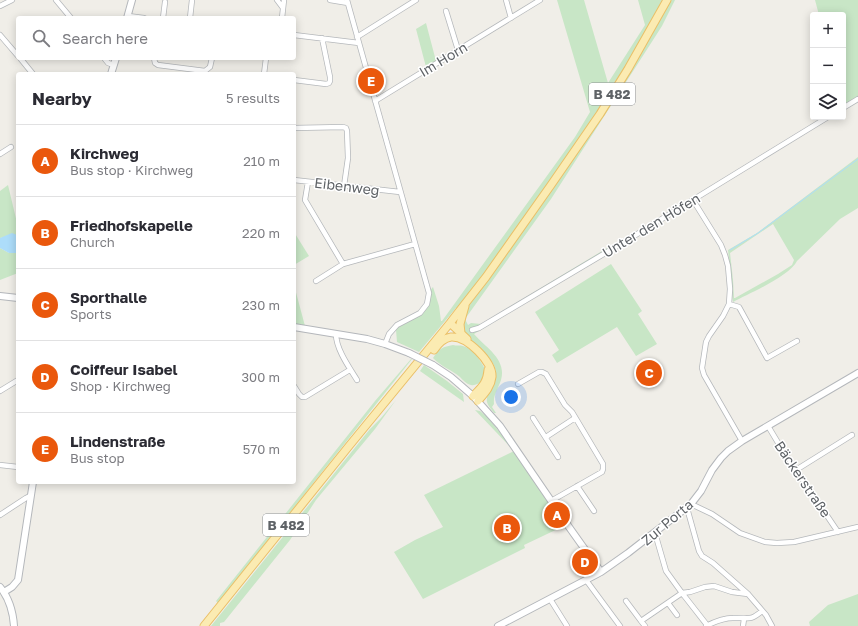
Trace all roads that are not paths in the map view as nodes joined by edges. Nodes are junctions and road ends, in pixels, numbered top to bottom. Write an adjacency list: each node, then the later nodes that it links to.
1 (12, 0): 14 (street)
2 (56, 0): 17 (street)
3 (132, 0): 18 (street)
4 (192, 0): 20 (street)
5 (277, 0): 15 (street)
6 (284, 0): 15 (street)
7 (330, 0): 12 (street)
8 (416, 0): 25 (street)
9 (506, 0): 22 (street)
10 (540, 0): 22 (street, Im Horn)
11 (667, 0): 58 (main road, B 482)
12 (347, 1): 25 (street)
13 (165, 2): 19 (street)
14 (0, 6)
15 (283, 8): 21 (street)
16 (446, 11): 28 (street)
17 (69, 16)
18 (127, 16)
19 (163, 16)
20 (190, 16)
21 (282, 16)
22 (511, 18): 28 (street, Im Horn)
23 (0, 35): 29 (street)
24 (296, 35): 26 (street)
25 (357, 37): 27 (street)
26 (322, 38): 27 (street); 40 (street)
27 (359, 43): 42 (street)
28 (458, 50): 42 (street, Im Horn)
29 (16, 54)
30 (21, 60): 37 (street)
31 (106, 60): 36 (street)
32 (116, 60): 36 (street)
33 (154, 60): 34 (street)
34 (212, 60)
35 (266, 60): 39 (street)
36 (114, 66): 38 (street)
37 (31, 72)
38 (112, 72)
39 (264, 72)
40 (296, 80)
41 (858, 99): 43 (street)
42 (375, 101): 51 (street)
43 (846, 106)
44 (823, 120): 52 (street, Unter den Höfen)
45 (296, 128): 50 (street)
46 (11, 147): 47 (street)
47 (0, 154)
48 (296, 180): 49 (street, Eibenweg)
49 (308, 182): 50 (street, Eibenweg); 54 (street)
50 (344, 186): 51 (street, Eibenweg)
51 (400, 192): 53 (street)
52 (693, 200): 59 (street); 62 (street, Unter den Höfen)
53 (415, 244): 54 (street); 66 (street)
54 (343, 264): 55 (street)
55 (316, 281)
56 (0, 296): 57 (street)
57 (16, 298)
58 (466, 304): 60 (main road, B 482); 64 (main road)
59 (729, 304): 65 (street); 81 (street)
60 (448, 325): 64 (main road); 67 (main road, B 482)
61 (296, 327): 63 (street)
62 (472, 330)
63 (336, 334): 66 (street); 70 (street)
64 (461, 336): 67 (main road); 75 (main road)
65 (797, 341)
66 (385, 344): 75 (street, bridge)
67 (419, 361): 109 (main road, B 482)
68 (348, 371): 74 (street)
69 (858, 373): 78 (street, Zur Porta)
70 (357, 380)
71 (16, 381): 73 (street)
72 (518, 384): 77 (street)
73 (0, 391)
74 (296, 395)
75 (476, 398): 89 (street)
76 (533, 418): 80 (street)
77 (575, 418): 80 (street); 87 (street)
78 (768, 426): 81 (street, Zur Porta); 85 (street, Bäckerstraße)
79 (852, 435): 85 (street)
80 (546, 437): 82 (street)
81 (742, 441): 90 (street, Zur Porta)
82 (558, 457)
83 (0, 465): 84 (street)
84 (16, 467)
85 (796, 470): 94 (street, Bäckerstraße)
86 (33, 484): 88 (street)
87 (577, 486): 89 (street); 91 (street)
88 (30, 496): 92 (street); 98 (street)
89 (552, 501): 96 (street)
90 (689, 506): 94 (street); 95 (street, Zur Porta); 100 (street)
91 (594, 511)
92 (0, 515)
93 (858, 527): 94 (street)
94 (838, 532)
95 (654, 533): 96 (street, Zur Porta); 99 (street)
96 (601, 572): 97 (street, Zur Porta)
97 (586, 580): 101 (street, Zur Porta); 112 (street)
98 (2, 589): 108 (street)
99 (682, 593): 100 (street); 103 (street); 114 (street)
100 (748, 594): 104 (street)
101 (550, 599): 110 (street, Zur Porta); 111 (street)
102 (626, 601): 107 (street)
103 (668, 603): 105 (street); 107 (street)
104 (762, 611): 106 (street); 116 (street)
105 (677, 615)
106 (744, 619): 114 (street); 115 (street)
107 (641, 621): 113 (street)
108 (14, 626)
109 (204, 626)
110 (498, 626)
111 (567, 626)
112 (620, 626)
113 (645, 626)
114 (706, 626)
115 (743, 626)
116 (772, 626)

